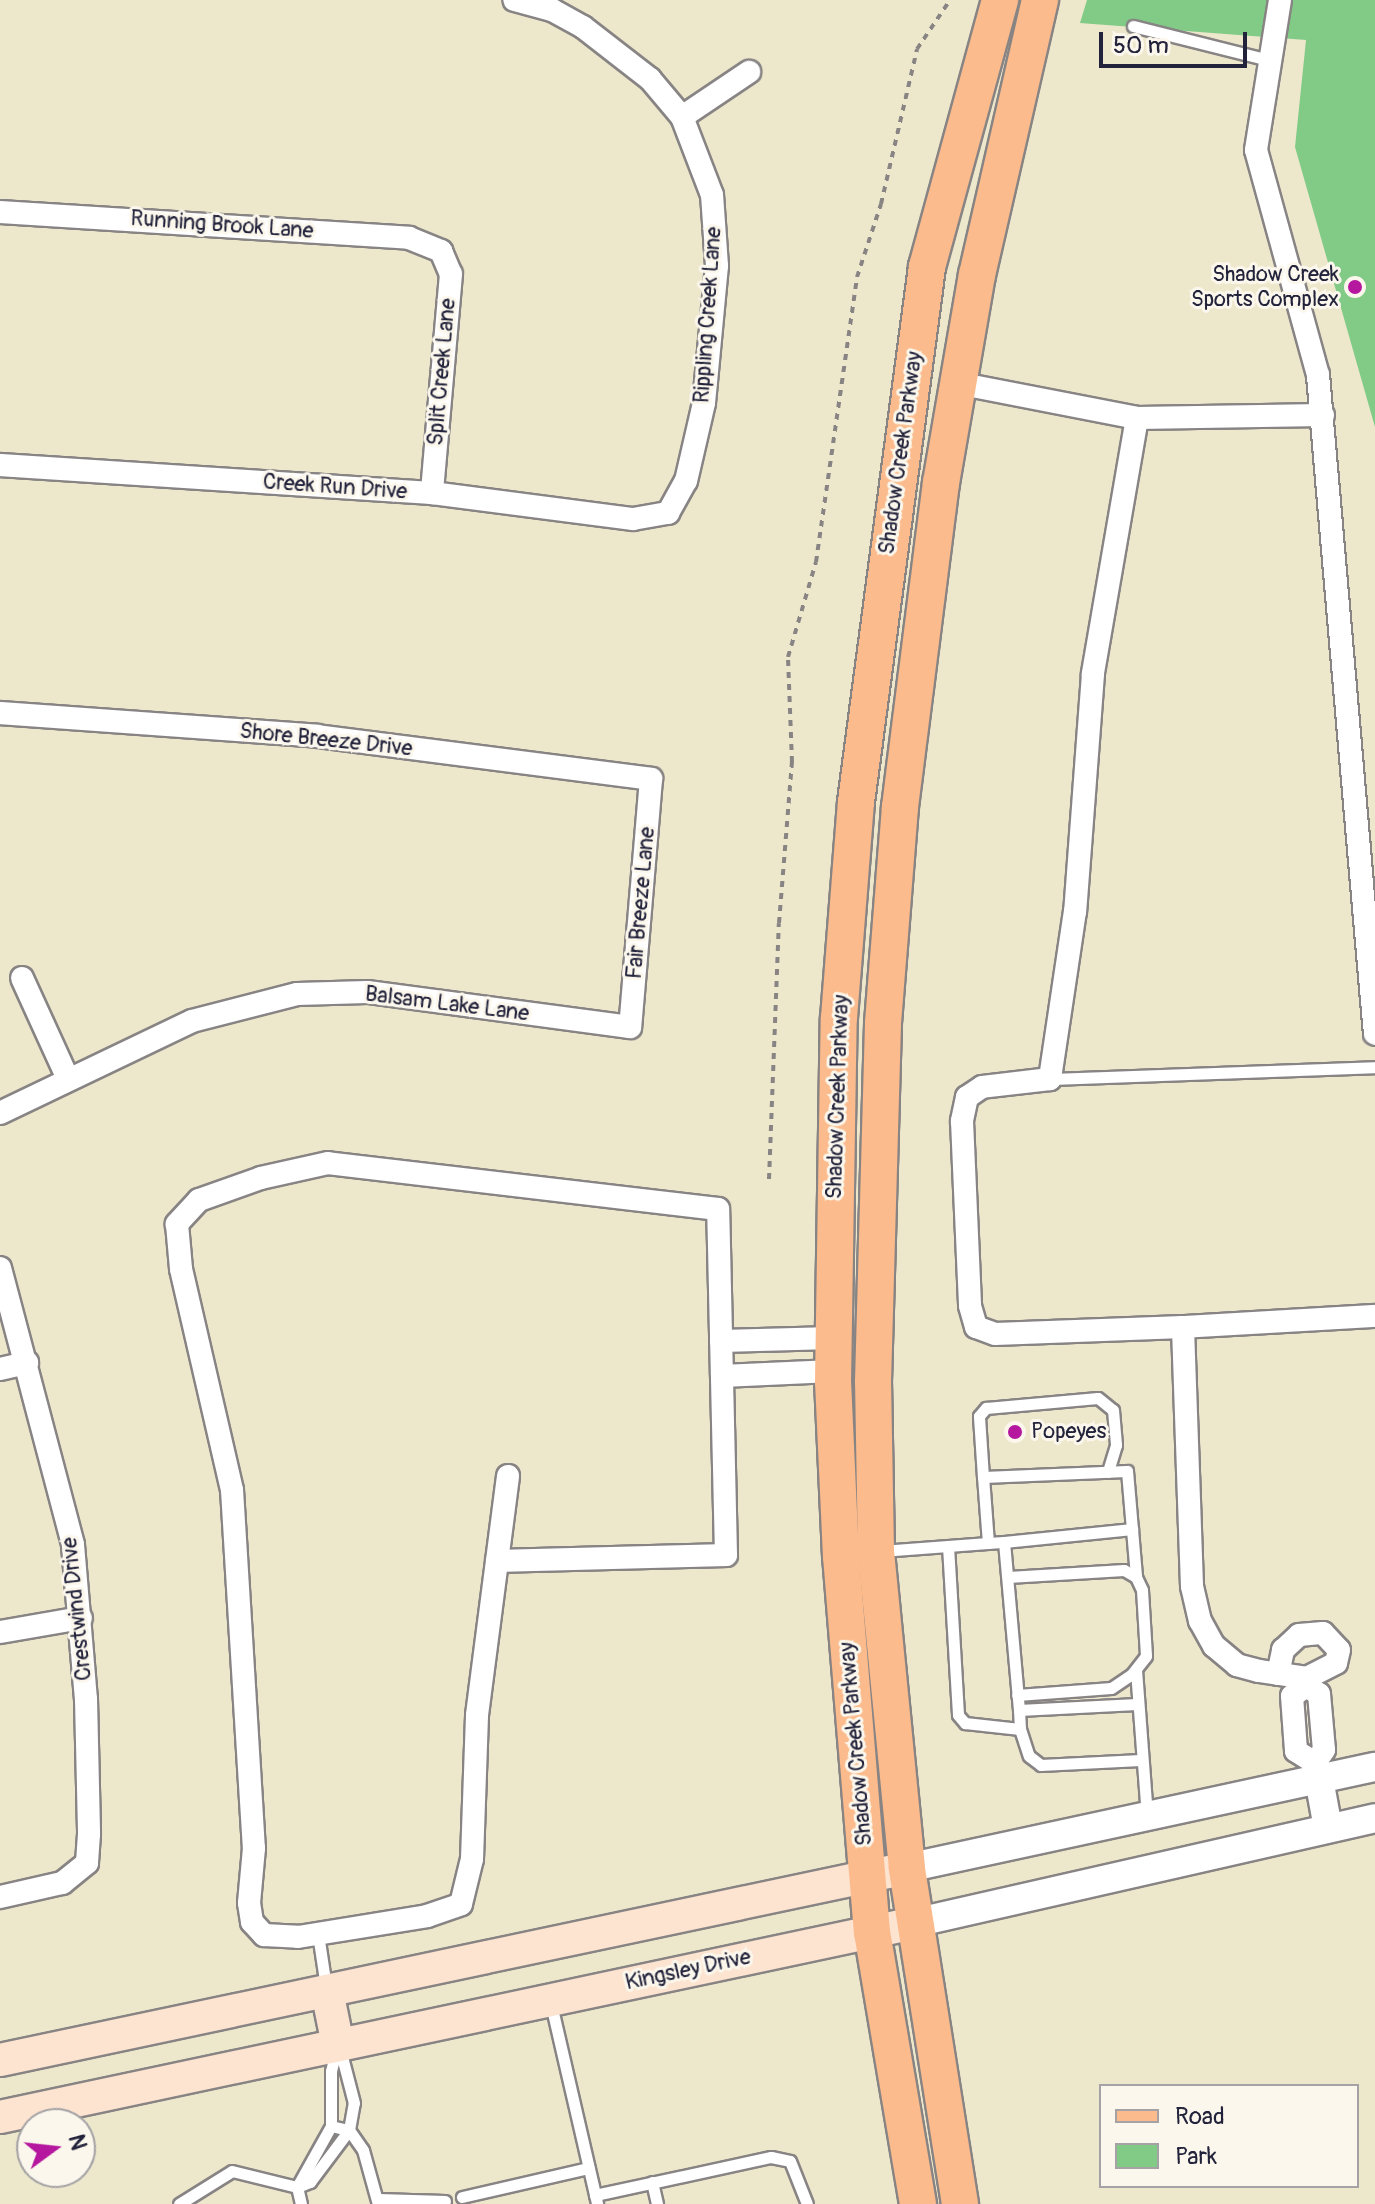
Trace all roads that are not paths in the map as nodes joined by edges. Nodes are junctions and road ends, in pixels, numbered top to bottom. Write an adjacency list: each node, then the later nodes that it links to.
1 (514, 0): 8 (street)
2 (1000, 0): 30 (main road, Shadow Creek Parkway)
3 (1040, 0): 11 (main road, Shadow Creek Parkway)
4 (1280, 0): 6 (street)
5 (1133, 26): 6 (lane)
6 (1268, 60): 12 (street)
7 (749, 72): 8 (street)
8 (682, 117): 16 (street, Rippling Creek Lane)
9 (0, 212): 10 (street, Running Brook Lane)
10 (441, 251): 15 (street, Split Creek Lane)
11 (957, 383): 13 (street); 41 (main road, Shadow Creek Parkway)
12 (1323, 415): 13 (street); 21 (street)
13 (1137, 418): 24 (street)
14 (0, 465): 15 (street, Creek Run Drive)
15 (432, 493): 16 (street, Creek Run Drive)
16 (668, 513)
17 (0, 713): 18 (street, Shore Breeze Drive)
18 (651, 779): 20 (street, Fair Breeze Lane)
19 (22, 978): 23 (street)
20 (630, 1027): 23 (street, Balsam Lake Lane)
21 (1375, 1034)
22 (1375, 1067): 24 (lane)
23 (68, 1079): 25 (street, Balsam Lake Lane)
24 (1050, 1079): 28 (street)
25 (0, 1113)
26 (0, 1268): 31 (street, Crestwind Drive)
27 (1375, 1316): 28 (street)
28 (1183, 1327): 48 (street)
29 (721, 1341): 30 (street); 33 (street); 65 (street)
30 (833, 1355): 33 (street); 61 (main road, Shadow Creek Parkway)
31 (27, 1363): 32 (street); 45 (street, Crestwind Drive)
32 (0, 1369)
33 (722, 1376): 42 (street)
34 (1108, 1472): 36 (lane); 36 (lane); 37 (lane)
35 (508, 1476): 42 (street)
36 (983, 1477): 39 (lane)
37 (1132, 1529): 38 (lane); 44 (lane)
38 (1004, 1542): 39 (lane); 43 (lane)
39 (988, 1543): 40 (lane)
40 (948, 1546): 41 (lane); 53 (lane)
41 (876, 1552): 60 (main road, Shadow Creek Parkway)
42 (497, 1561): 65 (street)
43 (1008, 1577): 44 (lane); 50 (lane)
44 (1136, 1577): 47 (lane)
45 (81, 1618): 46 (street); 62 (street, Crestwind Drive)
46 (0, 1632)
47 (1136, 1670): 50 (lane); 51 (lane)
48 (1278, 1674): 49 (street); 49 (street)
49 (1307, 1682): 56 (street)
50 (1017, 1695): 52 (lane)
51 (1137, 1704): 52 (lane); 54 (lane)
52 (1019, 1710): 53 (lane)
53 (1020, 1729): 54 (lane)
54 (1140, 1760): 57 (lane)
55 (1375, 1767): 56 (street)
56 (1317, 1771): 57 (street); 59 (street)
57 (1147, 1816): 60 (street)
58 (1375, 1818): 59 (street, Kingsley Drive)
59 (1328, 1828): 63 (street, Kingsley Drive)
60 (907, 1868): 61 (main road); 63 (main road, Shadow Creek Parkway)
61 (867, 1875): 64 (main road, Shadow Creek Parkway); 66 (main road)
62 (0, 1897)
63 (914, 1923): 64 (main road, Kingsley Drive); 85 (main road, Shadow Creek Parkway)
64 (872, 1933): 67 (main road, Kingsley Drive); 84 (main road, Shadow Creek Parkway)
65 (318, 1934): 66 (lane)
66 (327, 1991): 68 (main road); 69 (main road)
67 (550, 1999): 68 (main road, Kingsley Drive); 73 (lane)
68 (338, 2045): 70 (main road, Kingsley Drive); 71 (lane); 72 (lane)
69 (0, 2060)
70 (0, 2117)
71 (331, 2126): 72 (lane); 75 (lane)
72 (349, 2130): 75 (lane); 79 (lane)
73 (589, 2168): 76 (lane); 77 (lane)
74 (652, 2182): 77 (lane); 82 (lane); 83 (lane)
75 (297, 2187): 80 (lane); 81 (lane)
76 (462, 2197)
77 (596, 2199)
78 (445, 2201): 79 (lane)
79 (378, 2202)
80 (179, 2204)
81 (301, 2204)
82 (657, 2204)
83 (807, 2204)
84 (918, 2204)
85 (960, 2204)

